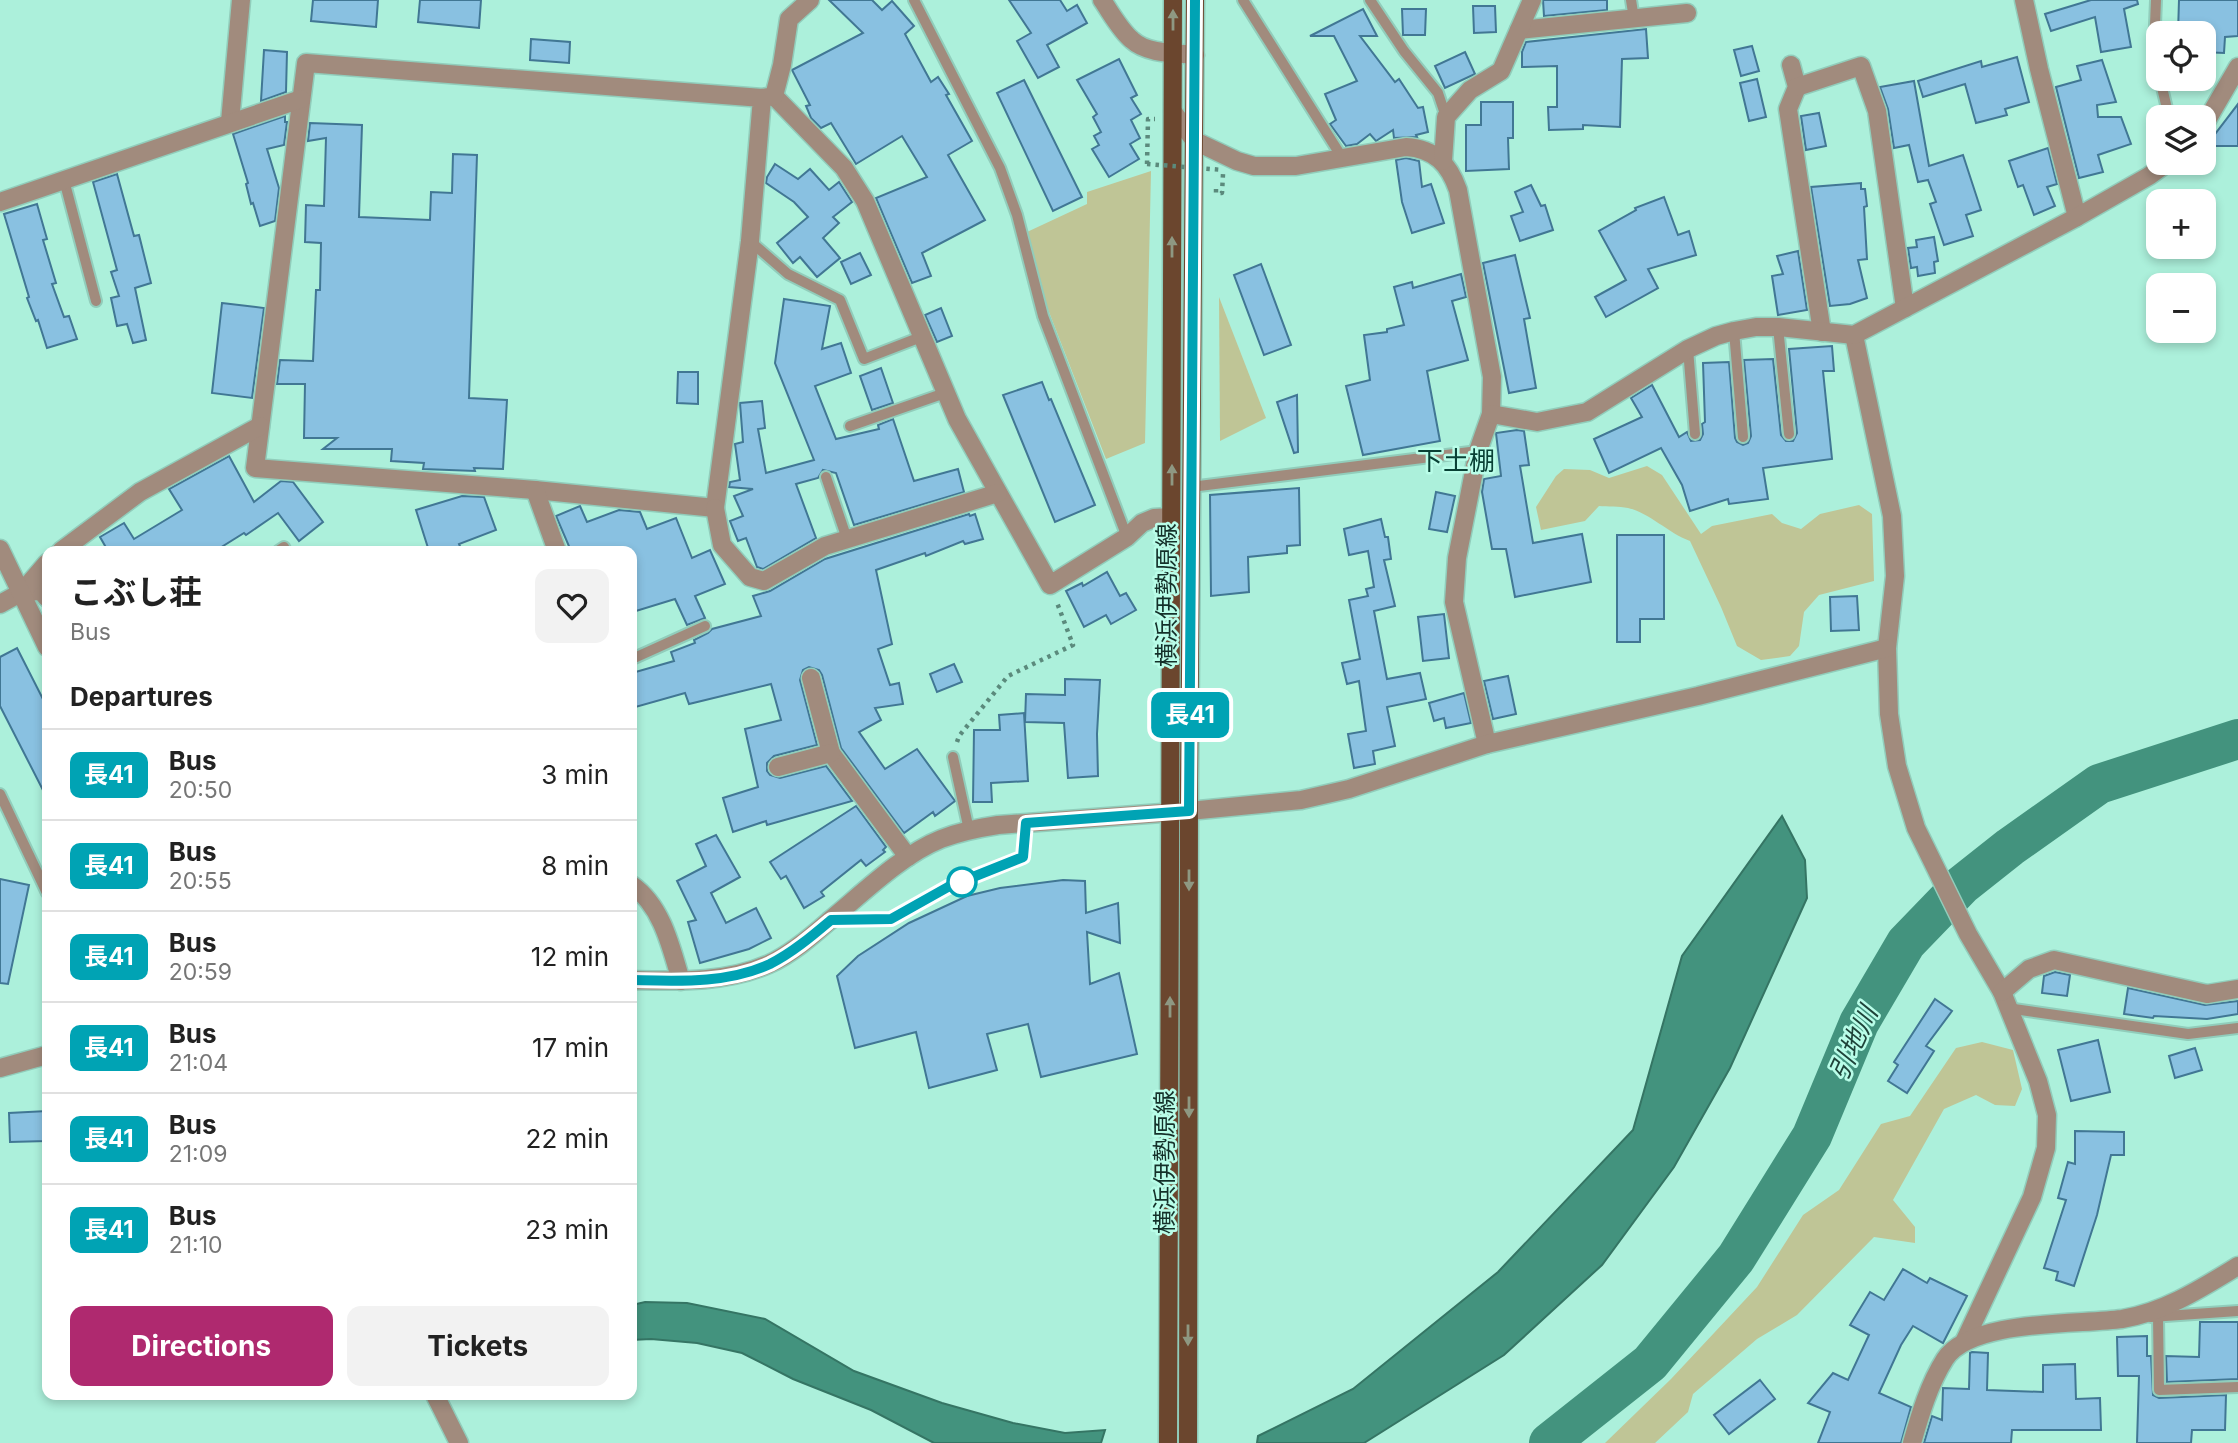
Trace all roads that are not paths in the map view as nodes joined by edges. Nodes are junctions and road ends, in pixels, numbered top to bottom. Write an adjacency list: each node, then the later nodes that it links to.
1 (241, 0): 28 (street)
2 (810, 0): 23 (street)
3 (914, 0): 59 (lane)
4 (1102, 0): 17 (street)
5 (1173, 0): 17 (main road, 横浜伊勢原線, one-way to 5)
6 (1195, 0): 18 (main road, 横浜伊勢原線)
7 (1243, 0): 30 (lane)
8 (1370, 0): 27 (lane)
9 (1532, 0): 16 (street)
10 (1632, 0): 14 (lane)
11 (2024, 0): 35 (street)
12 (2156, 0): 15 (lane)
13 (1687, 13): 14 (street)
14 (1634, 19): 16 (street)
15 (2155, 21)
16 (1519, 30): 27 (street)
17 (1173, 53): 18 (street); 25 (main road, 横浜伊勢原線)
18 (1195, 55): 29 (main road, 横浜伊勢原線)
19 (1791, 65): 21 (street)
20 (2238, 67): 22 (street)
21 (1797, 87): 38 (street); 41 (street)
22 (2231, 94): 26 (street)
23 (768, 97): 24 (street); 36 (street); 43 (street)
24 (301, 99): 28 (street); 47 (street)
25 (1173, 112): 29 (street); 58 (main road, 横浜伊勢原線, one-way to 25)
26 (2216, 112)
27 (1446, 117): 31 (street)
28 (230, 122): 33 (street)
29 (1195, 141): 30 (street); 54 (main road, 横浜伊勢原線)
30 (1343, 159): 31 (street)
31 (1443, 161): 46 (street)
32 (2152, 175): 35 (street)
33 (64, 180): 34 (street); 37 (lane)
34 (0, 202)
35 (2077, 217): 38 (street)
36 (750, 241): 43 (lane); 57 (street)
37 (96, 302)
38 (1905, 308): 42 (street)
39 (1778, 327): 40 (street); 41 (street); 50 (lane)
40 (1734, 331): 44 (street); 51 (lane)
41 (1822, 332): 42 (street)
42 (1854, 335): 70 (street)
43 (921, 337): 45 (street)
44 (1688, 349): 46 (street); 49 (lane)
45 (945, 393): 48 (lane); 56 (street)
46 (1491, 414): 52 (street)
47 (260, 426): 55 (street); 61 (street)
48 (850, 426)
49 (1695, 434)
50 (1788, 434)
51 (1743, 437)
52 (1478, 451): 54 (lane); 73 (street)
53 (826, 477): 60 (lane)
54 (1191, 487): 78 (main road, 横浜伊勢原線)
55 (534, 490): 57 (street); 62 (street)
56 (998, 493): 59 (street); 60 (street)
57 (715, 508): 60 (street)
58 (1171, 517): 59 (street); 78 (main road, 横浜伊勢原線)
59 (1127, 537)
60 (847, 539)
61 (68, 546)
62 (555, 546)
63 (0, 549): 65 (street)
64 (42, 569): 65 (street)
65 (22, 592): 66 (street); 67 (street); 69 (street)
66 (42, 592)
67 (0, 604)
68 (705, 626): 71 (lane)
69 (42, 636)
70 (1887, 648): 73 (street); 88 (street)
71 (637, 657)
72 (811, 678): 74 (street)
73 (1488, 744): 78 (street)
74 (831, 753): 76 (street); 81 (street)
75 (953, 757): 80 (lane)
76 (778, 766)
77 (0, 794): 82 (lane)
78 (1180, 812): 79 (street); 100 (main road, 横浜伊勢原線, one-way to 78); 101 (main road, 横浜伊勢原線, one-way to 101)
79 (1026, 823): 80 (street); 84 (lane)
80 (969, 830): 81 (street)
81 (908, 857): 84 (street)
82 (42, 882)
83 (637, 888): 86 (street)
84 (831, 920): 86 (street)
85 (637, 980): 86 (street)
86 (681, 981)
87 (2238, 989): 88 (street)
88 (2005, 1000): 89 (lane); 96 (street)
89 (2238, 1028)
90 (42, 1056): 91 (street)
91 (0, 1068)
92 (2238, 1266): 95 (street)
93 (2238, 1311): 94 (lane)
94 (2158, 1316): 95 (lane); 97 (lane)
95 (2124, 1318): 96 (street)
96 (1965, 1340): 102 (street)
97 (2238, 1387)
98 (438, 1400): 99 (street)
99 (459, 1443)
100 (1168, 1443)
101 (1188, 1443)
102 (1912, 1443)

